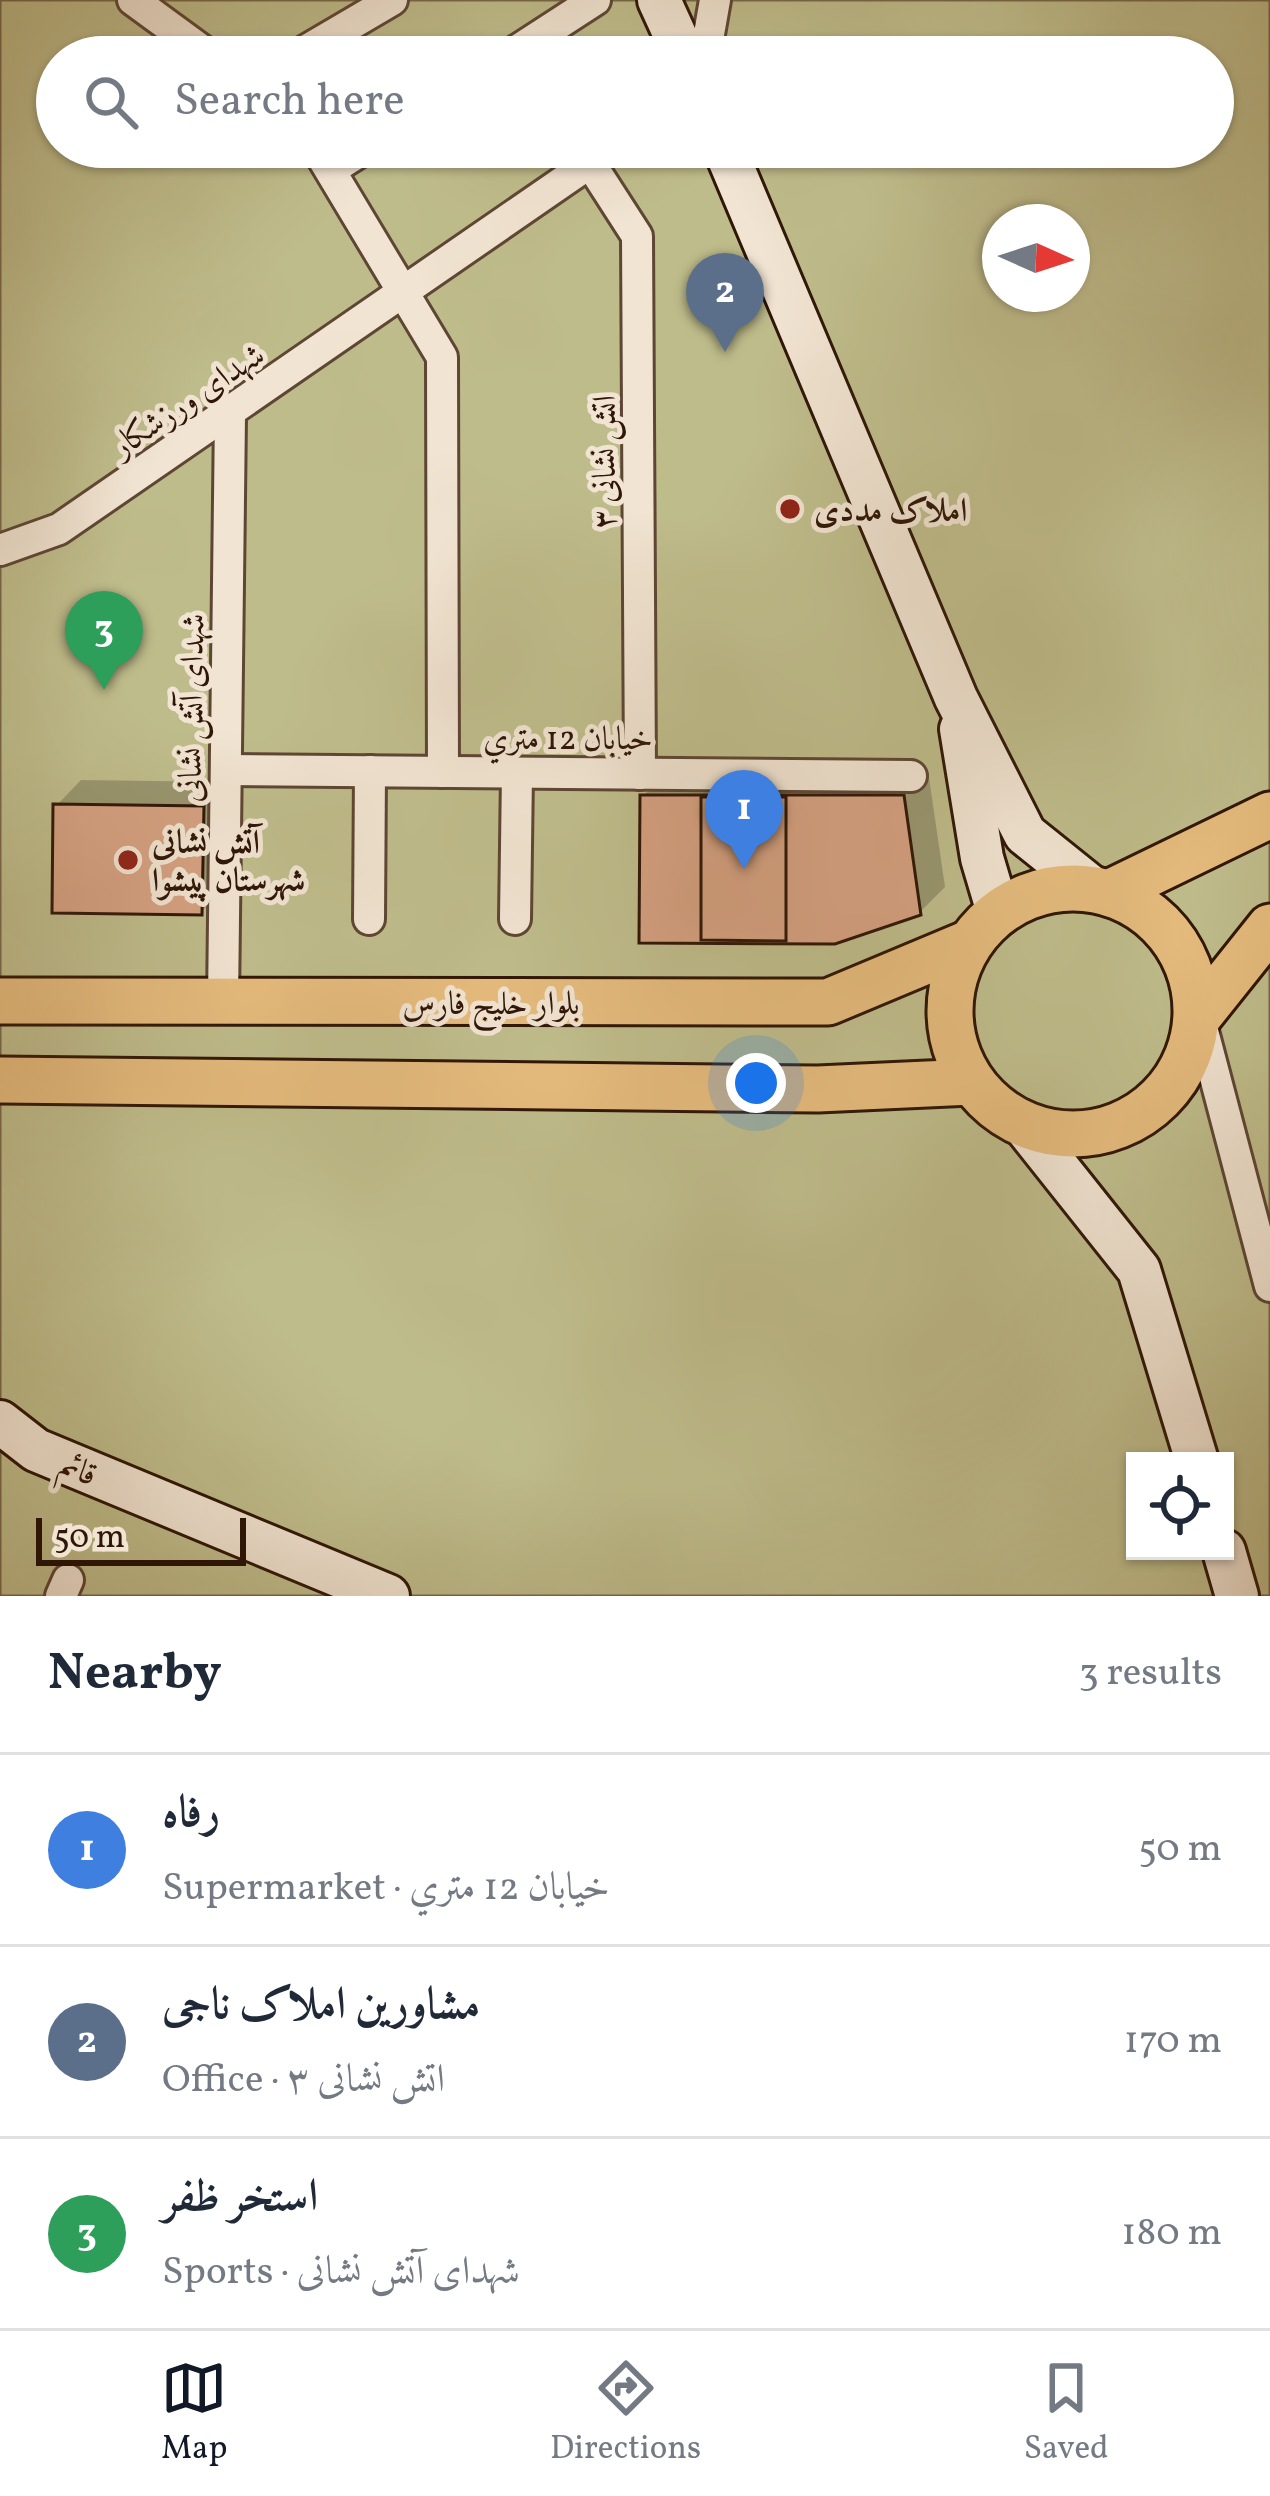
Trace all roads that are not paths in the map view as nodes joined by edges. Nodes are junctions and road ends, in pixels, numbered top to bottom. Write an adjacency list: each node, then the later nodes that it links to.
1 (134, 0): 6 (street)
2 (392, 0): 7 (street)
3 (595, 0): 8 (street)
4 (659, 0): 9 (street)
5 (715, 0): 10 (street)
6 (183, 36)
7 (331, 36)
8 (539, 36)
9 (675, 36)
10 (709, 36)
11 (330, 168): 15 (street)
12 (582, 168): 15 (street, شهدای ورزشکار)
13 (607, 168): 23 (street, اتش نشانی ۳)
14 (733, 168): 18 (street)
15 (405, 290): 16 (street, شهدای ورزشکار); 21 (street)
16 (230, 415): 17 (street, شهدای ورزشکار); 19 (street, شهدای آتش نشانی)
17 (0, 550)
18 (956, 698): 26 (street); 30 (street)
19 (226, 770): 20 (street, خيابان 12 متري); 32 (street, شهدای آتش نشانی)
20 (370, 771): 21 (street, خيابان 12 متري); 27 (street)
21 (443, 772): 22 (street, خيابان 12 متري)
22 (517, 772): 23 (street, خيابان 12 متري); 28 (street)
23 (640, 774): 24 (street, خيابان 12 متري)
24 (910, 776)
25 (1270, 815): 26 (main road)
26 (1102, 892): 30 (main road); 33 (main road)
27 (369, 919)
28 (515, 920)
29 (1270, 927): 33 (main road)
30 (984, 928): 32 (main road, بلوار خلیج فارس); 34 (main road)
31 (0, 1001): 32 (main road, بلوار خلیج فارس)
32 (223, 1002)
33 (1199, 1016): 36 (main road); 37 (street)
34 (971, 1082): 35 (main road); 36 (main road)
35 (8, 1089)
36 (1023, 1124): 40 (street)
37 (1270, 1286)
38 (0, 1422): 39 (street, قائم)
39 (18, 1448): 42 (street, قائم)
40 (1194, 1452)
41 (1227, 1560): 43 (street)
42 (388, 1596)
43 (1238, 1596)

